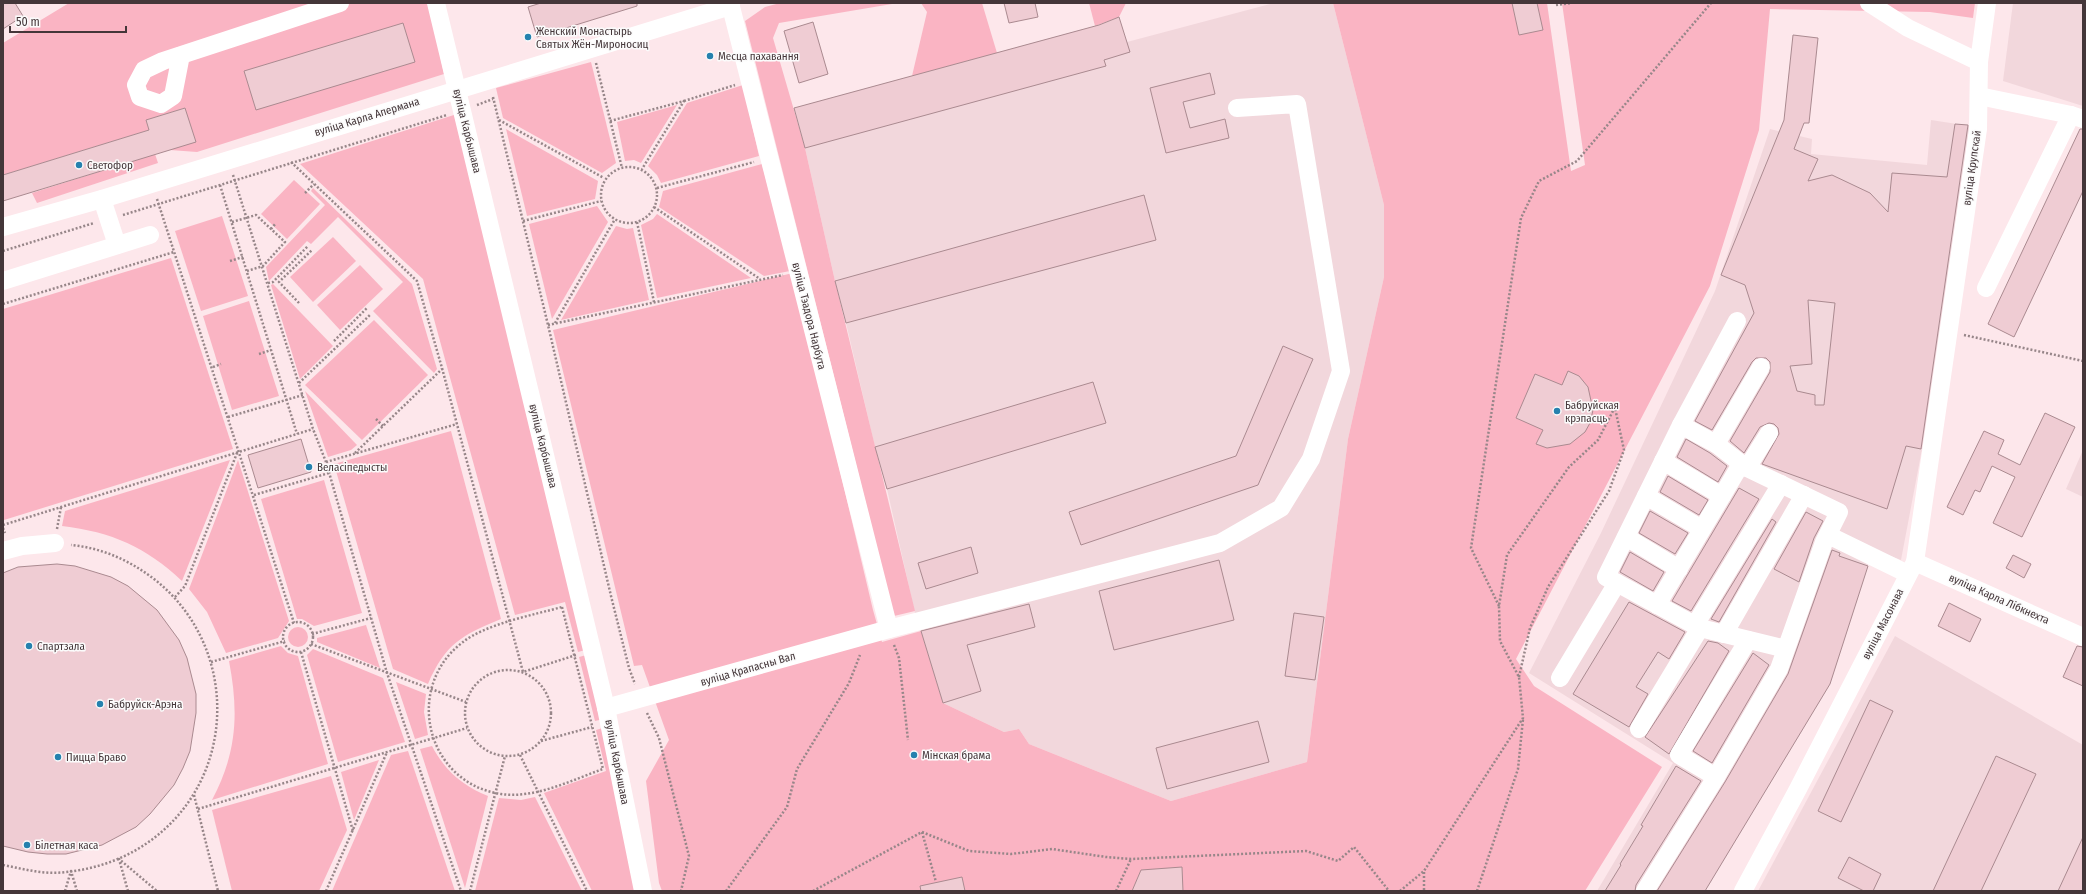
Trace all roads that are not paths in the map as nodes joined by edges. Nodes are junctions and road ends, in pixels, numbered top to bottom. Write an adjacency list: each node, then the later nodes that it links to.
1 (340, 3): 6 (street)
2 (436, 3): 8 (street, вуліца Карбышава)
3 (1868, 3): 7 (street)
4 (1987, 3): 7 (street, вуліца Крупскай)
5 (730, 4): 8 (street, вуліца Карла Апермана); 40 (street, вуліца Тэадора Нарбута)
6 (181, 55)
7 (1979, 62): 9 (street, вуліца Крупскай)
8 (457, 90): 12 (street, вуліца Карла Апермана); 46 (street, вуліца Карбышава)
9 (1979, 96): 11 (street); 19 (street, вуліца Крупскай)
10 (1237, 108): 40 (street, вуліца Крапасны Вал)
11 (2077, 117): 17 (street)
12 (102, 199): 13 (street, вуліца Карла Апермана); 15 (street)
13 (3, 227)
14 (150, 235): 15 (street)
15 (117, 245): 16 (street)
16 (3, 281)
17 (1986, 288)
18 (1737, 321): 21 (street)
19 (1948, 332): 36 (street, вуліца Масонава)
20 (1761, 367): 23 (street)
21 (1681, 425): 23 (street); 24 (street)
22 (1769, 433): 25 (street)
23 (1716, 444): 25 (street)
24 (1663, 461): 28 (street); 29 (street)
25 (1744, 466): 26 (street); 29 (street)
26 (1781, 484): 27 (street); 39 (street)
27 (1804, 495): 31 (street); 41 (street)
28 (1646, 496): 30 (street); 32 (street)
29 (1722, 496): 30 (street)
30 (1702, 529): 35 (street)
31 (1828, 535): 36 (street, вуліца Карла Лібкнехта); 44 (street)
32 (1626, 537): 35 (street); 37 (street)
33 (55, 543): 34 (street)
34 (3, 551)
35 (1679, 568): 38 (street)
36 (1911, 568): 42 (street, вуліца Карла Лібкнехта); 51 (street, вуліца Масонава)
37 (1617, 583): 38 (street); 45 (street)
38 (1657, 605): 39 (street)
39 (1697, 627): 41 (street); 47 (street)
40 (889, 629): 46 (street, вуліца Крапасны Вал)
41 (1724, 634): 43 (street)
42 (2083, 637)
43 (1748, 640): 44 (street); 48 (street)
44 (1786, 649): 48 (street)
45 (1560, 678)
46 (608, 716): 49 (street, вуліца Карбышава)
47 (1639, 729)
48 (1716, 777): 50 (street)
49 (643, 891)
50 (1645, 891)
51 (1743, 891)

